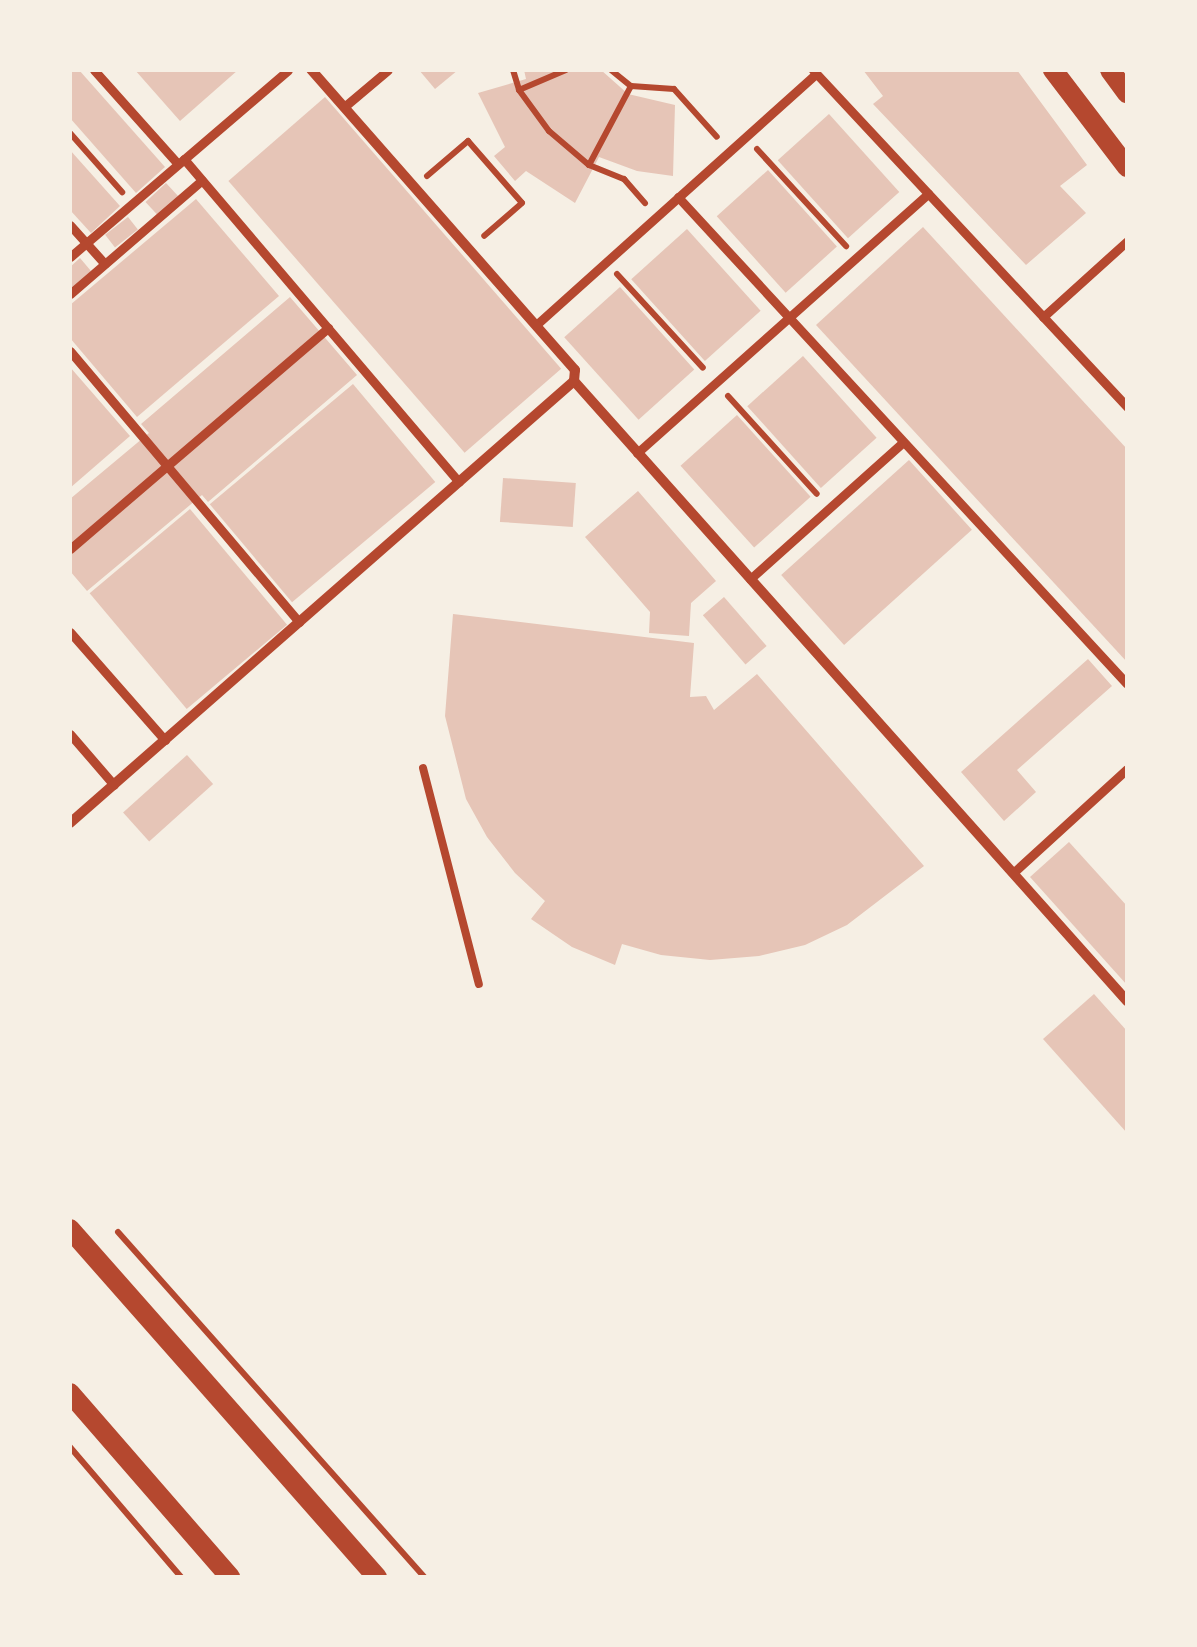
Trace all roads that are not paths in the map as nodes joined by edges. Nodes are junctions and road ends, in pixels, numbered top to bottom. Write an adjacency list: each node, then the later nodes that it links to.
1 (94, 70): 10 (street)
2 (288, 70): 10 (street)
3 (311, 70): 9 (street)
4 (388, 70): 9 (street)
5 (1053, 70): 11 (main road)
6 (1110, 70): 8 (main road)
7 (815, 72): 13 (street); 14 (street)
8 (1127, 93)
9 (344, 107): 23 (street)
10 (181, 162): 12 (street); 17 (street)
11 (1127, 167)
12 (202, 180): 19 (street); 24 (street)
13 (928, 194): 21 (street); 22 (street)
14 (678, 197): 22 (street); 23 (street)
15 (70, 225): 17 (street)
16 (1127, 241): 21 (street)
17 (86, 243): 18 (street); 19 (street)
18 (70, 258)
19 (105, 264): 20 (street)
20 (70, 294)
21 (1043, 317): 27 (street)
22 (789, 318): 28 (street); 29 (street)
23 (536, 324): 26 (street)
24 (328, 328): 30 (street); 31 (street)
25 (70, 351): 30 (street)
26 (575, 376): 29 (street); 31 (street)
27 (1127, 407)
28 (903, 442): 33 (street); 36 (street)
29 (637, 452): 33 (street)
30 (167, 466): 32 (street); 34 (street)
31 (458, 482): 34 (street)
32 (70, 549)
33 (750, 579): 43 (street)
34 (299, 622): 38 (street)
35 (70, 632): 38 (street)
36 (1127, 684)
37 (70, 734): 41 (street)
38 (165, 740): 41 (street)
39 (423, 768): 44 (lane)
40 (1127, 769): 43 (street)
41 (114, 785): 42 (street)
42 (70, 823)
43 (1013, 873): 45 (street)
44 (479, 984)
45 (1127, 1002)
46 (70, 1229): 49 (main road)
47 (70, 1393): 48 (main road)
48 (230, 1577)
49 (377, 1577)

